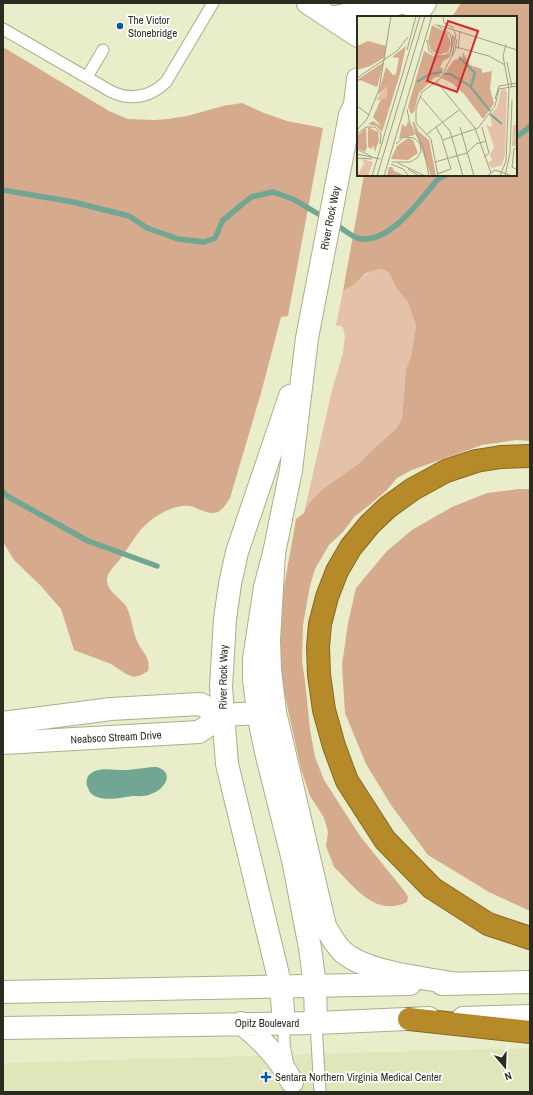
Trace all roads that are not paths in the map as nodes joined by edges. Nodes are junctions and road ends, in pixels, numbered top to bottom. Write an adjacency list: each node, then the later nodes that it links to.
1 (213, 3): 11 (lane)
2 (308, 3): 6 (street)
3 (401, 3): 6 (street)
4 (425, 3): 5 (street)
5 (416, 16)
6 (331, 18): 8 (street)
7 (3, 29): 11 (lane)
8 (353, 33): 9 (street)
9 (357, 48)
10 (103, 50): 11 (lane)
11 (87, 77)
12 (357, 88): 13 (street, River Rock Way)
13 (355, 106): 14 (street, River Rock Way)
14 (307, 338): 16 (street, River Rock Way); 18 (street, River Rock Way)
15 (530, 456): 21 (highway)
16 (274, 552): 17 (street, River Rock Way); 23 (street)
17 (258, 713): 18 (street); 24 (street, River Rock Way)
18 (223, 715): 19 (street); 20 (street, Neabsco Stream Drive); 25 (street, River Rock Way)
19 (3, 723)
20 (3, 743)
21 (530, 938)
22 (530, 982): 23 (street)
23 (457, 984): 24 (street)
24 (315, 986): 25 (street); 29 (street, River Rock Way)
25 (281, 987): 26 (street); 31 (street, River Rock Way)
26 (3, 992)
27 (530, 1016): 28 (street, Opitz Boulevard)
28 (409, 1019): 29 (street, Opitz Boulevard); 33 (highway)
29 (316, 1022): 31 (street, Opitz Boulevard); 35 (lane)
30 (242, 1023): 31 (street, Opitz Boulevard); 32 (street, Opitz Boulevard); 34 (street)
31 (284, 1023): 34 (lane)
32 (3, 1028)
33 (530, 1032)
34 (294, 1087)
35 (320, 1092)

